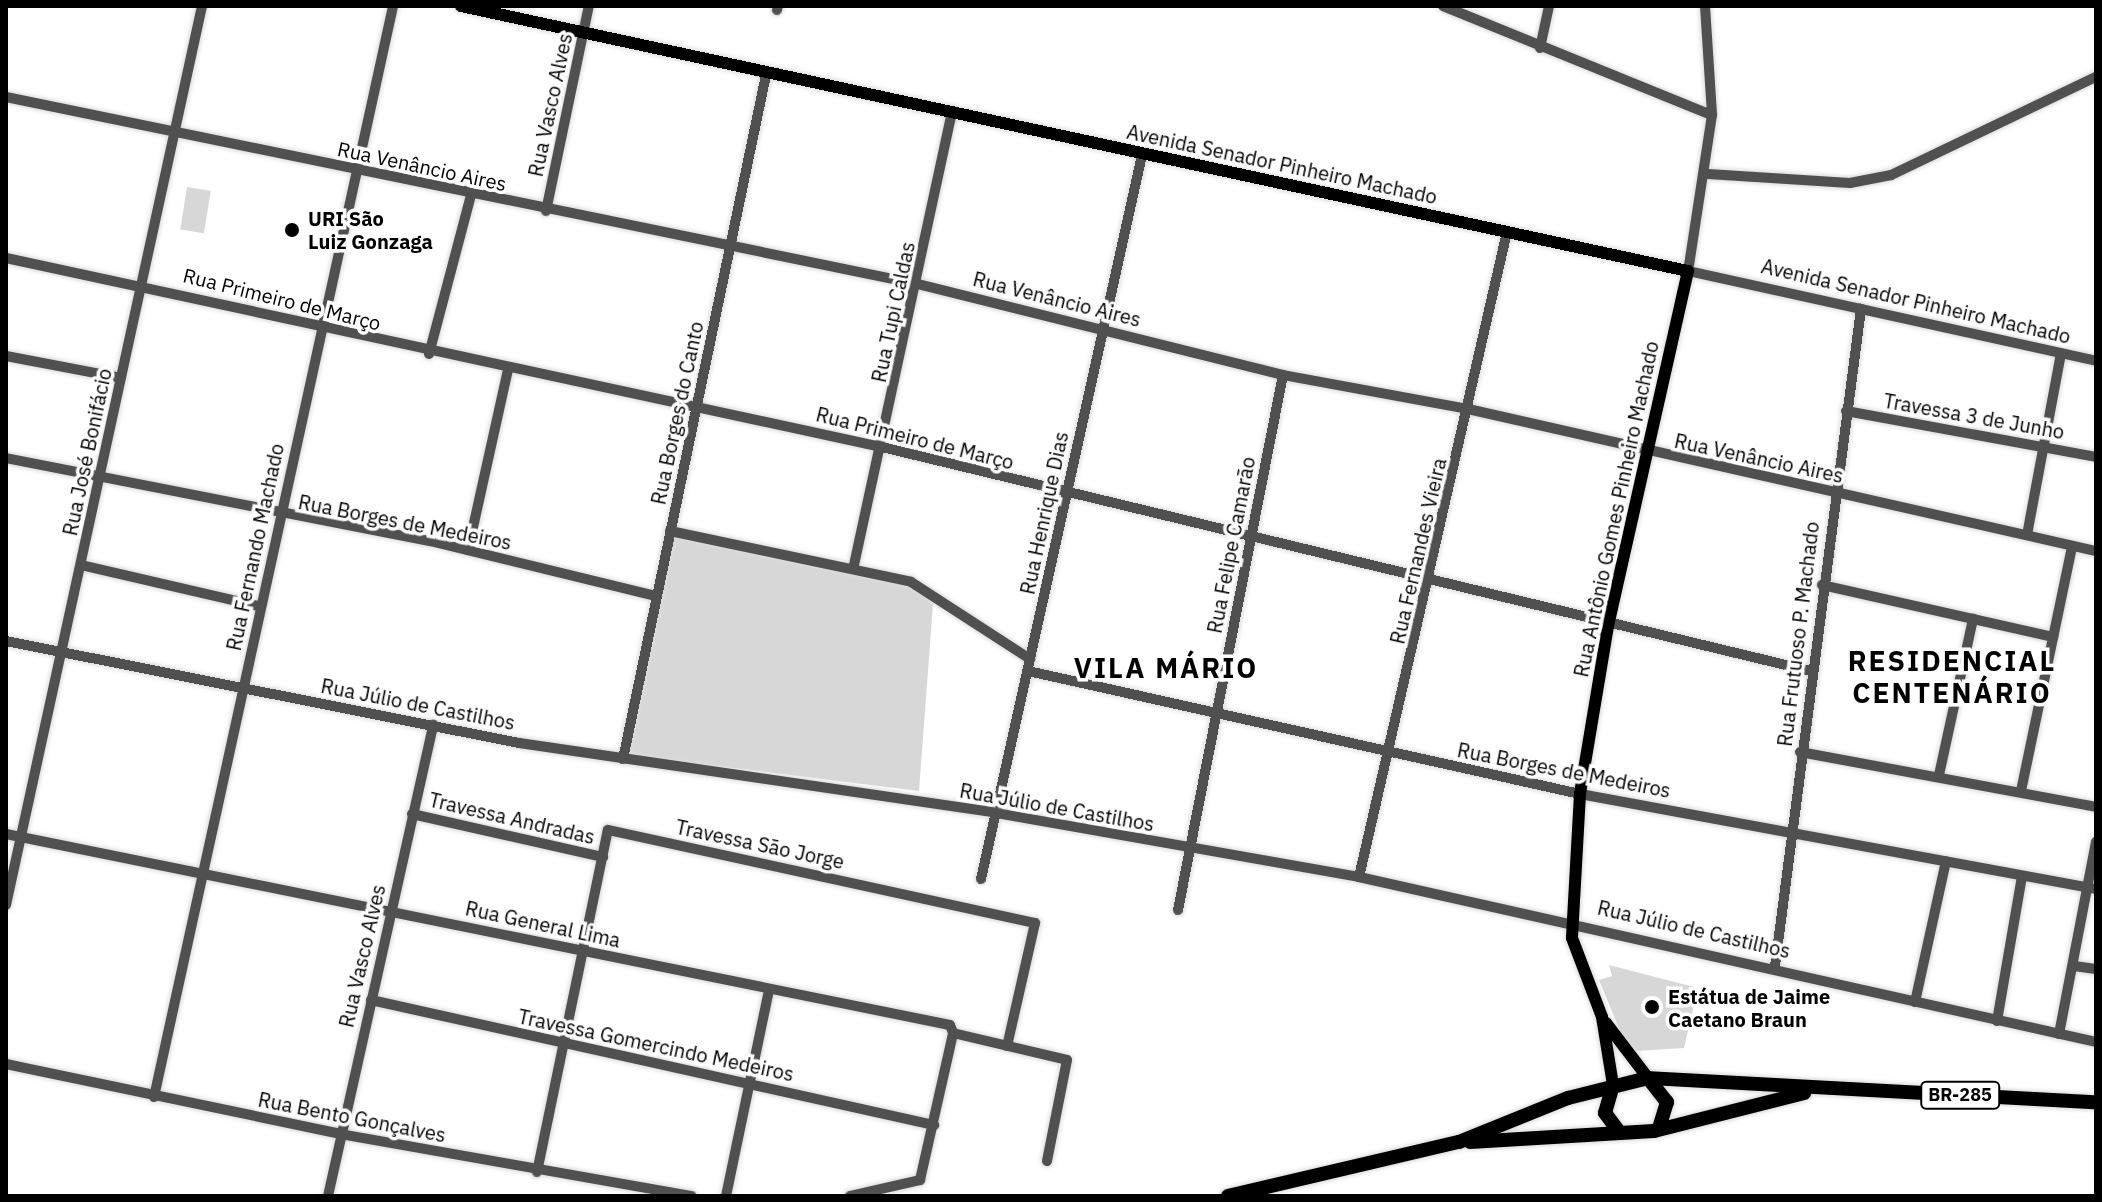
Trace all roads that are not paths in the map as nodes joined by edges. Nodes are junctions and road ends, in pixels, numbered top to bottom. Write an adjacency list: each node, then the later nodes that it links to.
1 (202, 6): 15 (street, Rua José Bonifácio)
2 (393, 6): 17 (street, Rua Fernando Machado)
3 (461, 6): 8 (main road, Avenida Senador Pinheiro Machado)
4 (589, 6): 8 (street, Rua Vasco Alves)
5 (1443, 6): 9 (street)
6 (1549, 6): 9 (street)
7 (1705, 6): 14 (street, Rua Antônio Gomes Pinheiro Machado)
8 (584, 34): 10 (main road, Avenida Senador Pinheiro Machado); 20 (street, Rua Vasco Alves)
9 (1540, 48): 14 (street)
10 (766, 75): 13 (main road, Avenida Senador Pinheiro Machado); 22 (street, Rua Borges do Canto)
11 (2096, 77): 18 (street)
12 (6, 97): 15 (street, Rua Venâncio Aires)
13 (952, 113): 16 (main road, Avenida Senador Pinheiro Machado); 26 (street, Rua Tupi Caldas)
14 (1712, 115): 18 (street, Rua Antônio Gomes Pinheiro Machado)
15 (175, 132): 17 (street, Rua Venâncio Aires); 25 (street, Rua José Bonifácio)
16 (1142, 155): 21 (main road, Avenida Senador Pinheiro Machado); 29 (street, Rua Henrique Dias)
17 (358, 170): 19 (street, Rua Venâncio Aires); 28 (street, Rua Fernando Machado)
18 (1708, 174): 24 (street, Rua Antônio Gomes Pinheiro Machado)
19 (471, 195): 20 (street, Rua Venâncio Aires); 30 (street)
20 (546, 211): 22 (street, Rua Venâncio Aires)
21 (1507, 232): 24 (main road, Avenida Senador Pinheiro Machado); 38 (street, Rua Fernandes Vieira)
22 (729, 247): 26 (street, Rua Venâncio Aires); 37 (street, Rua Borges do Canto)
23 (6, 258): 25 (street, Rua Primeiro de Março)
24 (1688, 271): 27 (street, Avenida Senador Pinheiro Machado); 42 (main road, Rua Antônio Gomes Pinheiro Machado)
25 (142, 284): 28 (street, Rua Primeiro de Março); 36 (street, Rua José Bonifácio)
26 (918, 284): 29 (street, Rua Venâncio Aires); 40 (street, Rua Tupi Caldas)
27 (1861, 309): 31 (street, Avenida Senador Pinheiro Machado); 39 (street, Rua Frutuoso P. Machado)
28 (322, 327): 30 (street, Rua Primeiro de Março); 48 (street, Rua Fernando Machado)
29 (1103, 329): 35 (street, Rua Venâncio Aires); 47 (street, Rua Henrique Dias)
30 (429, 354): 34 (street, Rua Primeiro de Março)
31 (2061, 354): 33 (street, Avenida Senador Pinheiro Machado); 41 (street)
32 (6, 356): 36 (street)
33 (2096, 361)
34 (508, 370): 37 (street, Rua Primeiro de Março); 53 (street)
35 (1283, 375): 38 (street, Rua Venâncio Aires); 51 (street, Rua Felipe Camarão)
36 (121, 378): 45 (street, Rua José Bonifácio)
37 (700, 406): 40 (street, Rua Primeiro de Março); 49 (street, Rua Borges do Canto)
38 (1468, 409): 42 (street, Rua Venâncio Aires); 57 (street, Rua Fernandes Vieira)
39 (1846, 411): 41 (street, Travessa 3 de Junho); 46 (street, Rua Frutuoso P. Machado)
40 (882, 447): 47 (street, Rua Primeiro de Março); 56 (street, Rua Tupi Caldas)
41 (2042, 447): 43 (street, Travessa 3 de Junho); 50 (street)
42 (1648, 452): 46 (street, Rua Venâncio Aires); 62 (main road, Rua Antônio Gomes Pinheiro Machado)
43 (2096, 457)
44 (6, 458): 45 (street, Rua Borges de Medeiros)
45 (99, 478): 48 (street, Rua Borges de Medeiros); 55 (street, Rua José Bonifácio)
46 (1835, 492): 50 (street, Rua Venâncio Aires); 58 (street, Rua Frutuoso P. Machado)
47 (1066, 494): 51 (street, Rua Primeiro de Março); 66 (street, Rua Henrique Dias)
48 (278, 517): 53 (street, Rua Borges de Medeiros); 60 (street, Rua Fernando Machado)
49 (670, 531): 56 (street, Rua Borges de Medeiros); 59 (street, Rua Borges do Canto)
50 (2027, 535): 52 (street, Rua Venâncio Aires)
51 (1250, 540): 57 (street, Rua Primeiro de Março); 69 (street, Rua Felipe Camarão)
52 (2072, 546): 54 (street, Rua Venâncio Aires); 63 (street)
53 (468, 550): 59 (street, Rua Borges de Medeiros)
54 (2096, 551)
55 (81, 565): 60 (street); 65 (street, Rua José Bonifácio)
56 (854, 565): 66 (street, Rua Borges de Medeiros)
57 (1430, 583): 62 (street, Rua Primeiro de Março); 71 (street, Rua Fernandes Vieira)
58 (1822, 585): 61 (street); 67 (street, Rua Frutuoso P. Machado)
59 (656, 596): 73 (street, Rua Borges do Canto)
60 (259, 606): 68 (street, Rua Fernando Machado)
61 (1973, 619): 63 (street); 74 (street)
62 (1608, 626): 67 (street, Rua Primeiro de Março); 76 (main road, Rua Antônio Gomes Pinheiro Machado)
63 (2053, 637): 75 (street)
64 (6, 641): 65 (street, Rua Júlio de Castilhos)
65 (63, 652): 68 (street, Rua Júlio de Castilhos); 82 (street, Rua José Bonifácio)
66 (1029, 665): 69 (street, Rua Borges de Medeiros); 78 (street, Rua Henrique Dias)
67 (1811, 671): 72 (street, Rua Frutuoso P. Machado)
68 (244, 689): 70 (street, Rua Júlio de Castilhos); 89 (street, Rua Fernando Machado)
69 (1217, 710): 71 (street, Rua Borges de Medeiros); 84 (street, Rua Felipe Camarão)
70 (433, 725): 73 (street, Rua Júlio de Castilhos); 79 (street, Rua Vasco Alves)
71 (1389, 752): 76 (street, Rua Borges de Medeiros); 88 (street, Rua Fernandes Vieira)
72 (1800, 752): 74 (street); 80 (street, Rua Frutuoso P. Machado)
73 (623, 759): 78 (street, Rua Júlio de Castilhos)
74 (1939, 775): 75 (street)
75 (2021, 791): 77 (street)
76 (1580, 794): 80 (street, Rua Borges de Medeiros); 95 (main road, Rua Antônio Gomes Pinheiro Machado)
77 (2096, 807)
78 (996, 813): 84 (street, Rua Júlio de Castilhos); 90 (street, Rua Henrique Dias)
79 (412, 814): 85 (street, Travessa Andradas); 93 (street, Rua Vasco Alves)
80 (1792, 832): 86 (street, Rua Borges de Medeiros); 97 (street, Rua Frutuoso P. Machado)
81 (6, 834): 82 (street, Rua General Lima)
82 (22, 838): 89 (street, Rua General Lima); 92 (street, Rua José Bonifácio)
83 (2096, 842): 91 (street)
84 (1187, 848): 88 (street, Rua Júlio de Castilhos); 94 (street, Rua Felipe Camarão)
85 (603, 857): 96 (street); 109 (street, Travessa São Jorge)
86 (1946, 861): 87 (street, Rua Borges de Medeiros); 102 (street)
87 (2022, 876): 91 (street, Rua Borges de Medeiros); 104 (street)
88 (1359, 877): 95 (street, Rua Júlio de Castilhos)
89 (203, 878): 93 (street, Rua General Lima); 115 (street, Rua Fernando Machado)
90 (981, 879)
91 (2093, 889): 98 (street)
92 (6, 905)
93 (392, 910): 96 (street, Rua General Lima); 101 (street, Rua Vasco Alves)
94 (1178, 910)
95 (1571, 920): 97 (street, Rua Júlio de Castilhos); 103 (main road, Rua Antônio Gomes Pinheiro Machado)
96 (586, 951): 100 (street, Rua General Lima); 108 (street)
97 (1775, 966): 102 (street, Rua Júlio de Castilhos)
98 (2074, 966): 99 (street); 106 (street)
99 (2096, 969)
100 (769, 990): 105 (street, Rua General Lima); 112 (street)
101 (371, 1000): 108 (street, Travessa Gomercindo Medeiros); 120 (street, Rua Vasco Alves)
102 (1915, 1002): 104 (street, Rua Júlio de Castilhos)
103 (1602, 1017): 111 (main road, Rua Antônio Gomes Pinheiro Machado); 113 (main road, Rua Antônio Gomes Pinheiro Machado)
104 (1997, 1021): 106 (street, Rua Júlio de Castilhos)
105 (953, 1033): 109 (street, Rua General Lima); 117 (street)
106 (2059, 1034): 107 (street, Rua Júlio de Castilhos)
107 (2096, 1042)
108 (563, 1045): 112 (street, Travessa Gomercindo Medeiros); 123 (street)
109 (1007, 1046): 122 (street, Rua General Lima)
110 (6, 1064): 115 (street, Rua Bento Gonçalves)
111 (1648, 1078): 113 (highway, BR-285); 114 (highway, BR-285); 118 (highway)
112 (752, 1082): 117 (street, Travessa Gomercindo Medeiros); 126 (street)
113 (1613, 1085): 119 (highway); 121 (highway, BR-285)
114 (1824, 1089): 116 (highway, BR-285); 118 (highway, BR-285)
115 (154, 1097): 120 (street, Rua Bento Gonçalves)
116 (2096, 1102)
117 (934, 1125): 127 (street)
118 (1659, 1129): 119 (highway, BR-285)
119 (1620, 1133): 121 (highway, BR-285)
120 (340, 1134): 123 (street, Rua Bento Gonçalves); 124 (street, Rua Vasco Alves)
121 (1459, 1142): 128 (highway, BR-285)
122 (1047, 1161)
123 (537, 1172): 125 (street, Rua Bento Gonçalves)
124 (328, 1196)
125 (692, 1196)
126 (726, 1196)
127 (850, 1196)
128 (1228, 1196)

